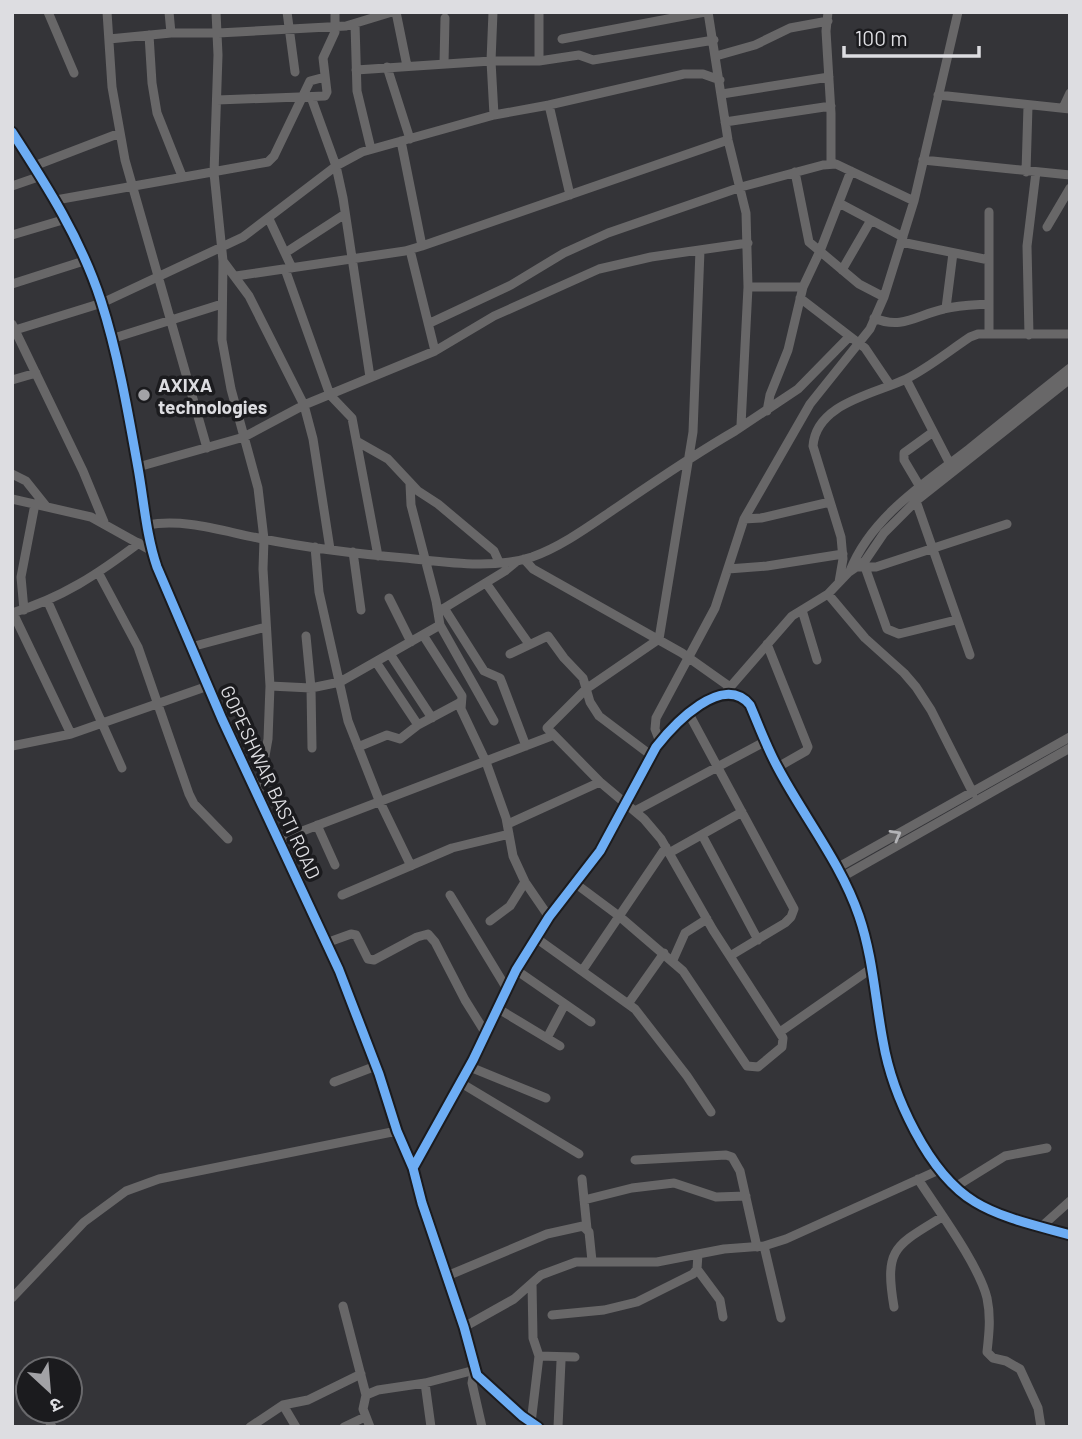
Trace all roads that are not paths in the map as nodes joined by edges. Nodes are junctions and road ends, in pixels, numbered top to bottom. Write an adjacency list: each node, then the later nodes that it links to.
1 (48, 12): 31 (street)
2 (107, 12): 20 (street)
3 (169, 12): 17 (street)
4 (216, 12): 18 (street)
5 (287, 12): 16 (street)
6 (335, 12): 15 (street)
7 (395, 12): 14 (street); 27 (street)
8 (493, 12): 24 (street)
9 (539, 12): 25 (street)
10 (707, 12): 21 (street); 22 (street)
11 (958, 12): 37 (street)
12 (828, 16): 23 (street); 33 (street)
13 (444, 18): 26 (street)
14 (355, 24): 15 (street); 29 (street)
15 (335, 27): 16 (street); 32 (street)
16 (288, 30): 18 (street); 30 (street)
17 (171, 33): 18 (street); 19 (street)
18 (218, 33): 39 (street)
19 (149, 35): 20 (street); 61 (street)
20 (109, 39): 47 (street)
21 (562, 39)
22 (713, 40): 23 (street); 25 (street)
23 (716, 56): 34 (street)
24 (491, 61): 25 (street); 26 (street); 44 (street)
25 (539, 61)
26 (444, 64): 27 (street)
27 (407, 66): 28 (street)
28 (387, 67): 29 (street); 48 (street)
29 (356, 70): 50 (street)
30 (295, 72)
31 (74, 73)
32 (325, 77): 38 (street); 38 (street)
33 (829, 77): 36 (street); 41 (street)
34 (720, 80): 36 (street); 40 (street)
35 (1070, 93): 43 (street)
36 (722, 94): 45 (street)
37 (938, 95): 42 (street); 51 (street)
38 (307, 97): 39 (street); 54 (street); 58 (street)
39 (216, 100): 58 (street)
40 (549, 105): 44 (street); 66 (street)
41 (831, 106): 45 (street); 52 (street)
42 (1028, 106): 43 (street); 57 (street)
43 (1066, 109)
44 (494, 115): 48 (street)
45 (725, 122): 49 (street)
46 (12, 132): 53 (street, GOPESHWAR BASTI ROAD)
47 (120, 133): 53 (street); 63 (street)
48 (405, 140): 50 (street); 79 (street)
49 (728, 140): 64 (street); 66 (street)
50 (371, 149): 54 (street)
51 (923, 160): 57 (street); 68 (street)
52 (831, 164): 55 (street); 56 (street)
53 (34, 166): 60 (street, GOPESHWAR BASTI ROAD)
54 (335, 166): 71 (street); 73 (street)
55 (851, 171): 68 (street); 69 (street)
56 (795, 172): 64 (street); 83 (street)
57 (1031, 172): 59 (street); 109 (street)
58 (214, 173): 61 (street); 80 (street)
59 (1070, 175)
60 (41, 176): 62 (street); 67 (street, GOPESHWAR BASTI ROAD)
61 (182, 177): 63 (street)
62 (12, 186)
63 (131, 186): 67 (street); 93 (street)
64 (741, 187): 78 (street); 105 (street)
65 (1070, 188): 75 (street)
66 (570, 195): 79 (street)
67 (57, 200): 72 (street, GOPESHWAR BASTI ROAD)
68 (914, 201): 77 (street)
69 (839, 203): 74 (street); 83 (street)
70 (989, 212): 88 (street)
71 (345, 214): 84 (street); 86 (street)
72 (66, 219): 76 (street); 87 (street, GOPESHWAR BASTI ROAD)
73 (269, 219): 80 (street); 84 (street)
74 (871, 220): 77 (street); 91 (street)
75 (1047, 227)
76 (12, 235)
77 (902, 240): 85 (street); 97 (street)
78 (748, 243): 82 (street); 95 (street)
79 (422, 246): 81 (street)
80 (221, 247): 89 (street); 93 (street)
81 (410, 250): 86 (street); 105 (street)
82 (701, 250): 113 (street); 129 (street)
83 (820, 251): 91 (street); 96 (street)
84 (285, 253): 90 (street)
85 (953, 253): 88 (street); 102 (street)
86 (352, 258): 90 (street); 116 (street)
87 (87, 260): 94 (street); 99 (street, GOPESHWAR BASTI ROAD)
88 (989, 260): 101 (street)
89 (223, 261): 92 (street); 100 (street)
90 (289, 268): 92 (street); 121 (street)
91 (842, 270): 97 (street)
92 (236, 276): 122 (street)
93 (159, 277): 99 (street); 104 (street)
94 (12, 284)
95 (748, 287): 96 (street); 124 (street)
96 (803, 287): 98 (street)
97 (884, 297): 103 (street)
98 (800, 298): 110 (street); 123 (street)
99 (102, 303): 106 (street); 111 (street, GOPESHWAR BASTI ROAD)
100 (222, 304): 104 (street); 126 (street)
101 (989, 304): 102 (street); 107 (street)
102 (946, 308): 103 (street)
103 (874, 318): 112 (street)
104 (170, 320): 111 (street); 128 (street)
105 (430, 323): 113 (street)
106 (13, 328): 115 (street)
107 (989, 333): 109 (street); 117 (street)
108 (1070, 334): 109 (street)
109 (1029, 335)
110 (849, 337): 112 (street); 123 (street)
111 (111, 339): 131 (street, GOPESHWAR BASTI ROAD)
112 (859, 345): 120 (street); 139 (street)
113 (435, 351): 116 (street)
114 (1070, 368): 130 (street)
115 (36, 373): 119 (street); 140 (street)
116 (370, 377): 121 (street)
117 (906, 379): 120 (street); 125 (street)
118 (1070, 379): 136 (street)
119 (12, 380)
120 (890, 386): 137 (street)
121 (330, 395): 122 (street); 127 (street)
122 (304, 405): 126 (street); 146 (street)
123 (767, 411): 124 (street)
124 (741, 425): 129 (street)
125 (933, 432): 130 (street); 134 (street)
126 (244, 437): 128 (street); 143 (street)
127 (358, 442): 133 (street); 151 (street)
128 (207, 448): 131 (street)
129 (690, 457): 152 (street); 173 (street)
130 (950, 464): 134 (street)
131 (138, 467): 142 (street, GOPESHWAR BASTI ROAD)
132 (12, 474): 138 (street)
133 (410, 484): 153 (street); 154 (street)
134 (920, 487): 156 (street)
135 (12, 499): 138 (street)
136 (916, 501): 147 (street); 156 (street)
137 (830, 502): 139 (street); 150 (street)
138 (40, 505): 140 (street); 163 (street)
139 (744, 519): 155 (street)
140 (104, 522): 144 (street)
141 (1007, 524): 147 (street)
142 (148, 525): 143 (street); 148 (street, GOPESHWAR BASTI ROAD)
143 (264, 539): 145 (street); 170 (street)
144 (139, 544): 148 (street); 157 (street)
145 (315, 547): 146 (street); 184 (street)
146 (330, 549): 149 (street)
147 (932, 549): 156 (street); 168 (street)
148 (152, 551): 177 (street, GOPESHWAR BASTI ROAD)
149 (353, 552): 151 (street); 164 (street)
150 (843, 554): 155 (street); 158 (street)
151 (378, 556): 153 (street)
152 (521, 559): 154 (street); 159 (street); 173 (street)
153 (425, 560): 154 (street); 165 (street)
154 (499, 562)
155 (728, 569): 181 (street)
156 (857, 569): 158 (street); 168 (street)
157 (99, 573): 162 (street); 191 (street)
158 (838, 582): 160 (street)
159 (486, 583): 165 (street); 175 (street)
160 (828, 594): 166 (street); 213 (street)
161 (389, 598): 174 (street)
162 (47, 600): 163 (street); 195 (street)
163 (24, 610): 167 (street)
164 (361, 610)
165 (441, 610): 169 (street); 203 (street)
166 (802, 610): 176 (street); 182 (street)
167 (13, 613): 197 (street)
168 (956, 620): 180 (street)
169 (440, 625): 171 (street); 194 (street)
170 (266, 627): 177 (street); 186 (street)
171 (423, 635): 174 (street); 190 (street)
172 (306, 636): 187 (street)
173 (659, 639): 181 (street); 188 (street)
174 (411, 642): 178 (street)
175 (529, 644): 179 (street); 188 (street)
176 (767, 644): 189 (street); 209 (street)
177 (191, 647): 185 (street, GOPESHWAR BASTI ROAD)
178 (390, 654): 183 (street); 193 (street)
179 (510, 654)
180 (970, 656)
181 (690, 658): 189 (street); 201 (street)
182 (817, 660)
183 (376, 662): 184 (street); 196 (street)
184 (340, 682): 187 (street); 204 (street)
185 (208, 686): 191 (street); 214 (street, GOPESHWAR BASTI ROAD)
186 (270, 686): 187 (street); 214 (street)
187 (311, 688): 205 (street)
188 (586, 689): 198 (street); 207 (street)
189 (728, 690): 192 (street); 200 (street)
190 (461, 702): 193 (street); 208 (street)
191 (159, 703): 195 (street); 221 (street)
192 (689, 714): 201 (street); 211 (street)
193 (432, 718): 196 (street)
194 (494, 721)
195 (102, 723): 197 (street); 210 (street)
196 (418, 726): 204 (street)
197 (71, 734): 202 (street)
198 (554, 735): 203 (street); 212 (street)
199 (1070, 737): 213 (street)
200 (766, 741): 209 (street); 211 (street)
201 (660, 742): 207 (street)
202 (12, 746)
203 (526, 746): 208 (street)
204 (358, 747): 215 (street)
205 (313, 748)
206 (1070, 748): 226 (street)
207 (652, 756): 216 (street)
208 (486, 762): 215 (street); 219 (street)
209 (778, 767): 226 (street)
210 (122, 768)
211 (717, 768): 216 (street); 217 (street)
212 (600, 782): 216 (street); 219 (street)
213 (973, 793): 226 (street, one-way to 213)
214 (258, 795): 222 (street, GOPESHWAR BASTI ROAD)
215 (379, 800): 218 (street); 225 (street)
216 (631, 807): 223 (street); 228 (street)
217 (742, 812): 220 (street); 236 (street)
218 (317, 825): 222 (street); 224 (street)
219 (509, 829): 225 (street); 227 (street)
220 (702, 835): 223 (street); 236 (street)
221 (228, 839)
222 (279, 839): 237 (street, GOPESHWAR BASTI ROAD)
223 (668, 850): 231 (street); 233 (street)
224 (335, 865)
225 (411, 866): 229 (street)
226 (839, 872): 241 (street)
227 (525, 882): 232 (street); 234 (street)
228 (576, 884): 231 (street); 232 (street)
229 (342, 895)
230 (450, 895): 244 (street)
231 (619, 916): 238 (street); 243 (street)
232 (549, 917): 235 (street)
233 (706, 919): 239 (street); 240 (street)
234 (490, 921)
235 (536, 938): 242 (street); 243 (street)
236 (758, 940): 239 (street)
237 (326, 943): 249 (street); 253 (street, GOPESHWAR BASTI ROAD)
238 (664, 953): 240 (street); 246 (street)
239 (730, 956): 250 (street)
240 (673, 960): 250 (street)
241 (872, 968): 250 (street); 264 (street)
242 (516, 970): 244 (street); 245 (street)
243 (582, 971): 246 (street)
244 (507, 989): 247 (street)
245 (565, 1004): 248 (street); 251 (street)
246 (628, 1004): 258 (street)
247 (497, 1008): 249 (street); 251 (street)
248 (590, 1022)
249 (485, 1032): 254 (street)
250 (779, 1032)
251 (547, 1038): 252 (street)
252 (560, 1046)
253 (376, 1066): 255 (street); 259 (street, GOPESHWAR BASTI ROAD)
254 (470, 1067): 256 (street); 257 (street)
255 (334, 1082)
256 (461, 1083): 261 (street); 263 (street)
257 (545, 1098)
258 (711, 1112)
259 (397, 1130): 263 (street, GOPESHWAR BASTI ROAD); 281 (street)
260 (1047, 1148): 267 (street)
261 (579, 1154)
262 (635, 1160): 268 (street)
263 (413, 1168): 279 (street, GOPESHWAR BASTI ROAD)
264 (939, 1170): 266 (street); 267 (street)
265 (582, 1179): 269 (street)
266 (918, 1179): 271 (street); 275 (street)
267 (955, 1187): 272 (street)
268 (746, 1196): 269 (street); 275 (street)
269 (584, 1200): 273 (street)
270 (1070, 1201): 272 (street)
271 (942, 1217): 283 (street); 305 (street)
272 (1041, 1227): 274 (street)
273 (587, 1229): 277 (street); 279 (street)
274 (1070, 1235)
275 (761, 1246): 276 (street); 286 (street)
276 (698, 1254): 277 (street); 278 (street)
277 (592, 1261): 280 (street)
278 (696, 1269): 284 (street); 285 (street)
279 (447, 1276): 287 (street, GOPESHWAR BASTI ROAD)
280 (532, 1283): 287 (street); 288 (street)
281 (12, 1298)
282 (343, 1307): 292 (street)
283 (894, 1307)
284 (552, 1315)
285 (723, 1317)
286 (781, 1318)
287 (464, 1327): 291 (street, GOPESHWAR BASTI ROAD)
288 (539, 1356): 289 (street); 297 (street)
289 (575, 1357)
290 (561, 1361): 304 (street)
291 (476, 1372): 293 (street); 297 (street); 303 (street, GOPESHWAR BASTI ROAD)
292 (361, 1374): 294 (street); 295 (street)
293 (425, 1383): 294 (street); 302 (street)
294 (366, 1395): 296 (street)
295 (283, 1405): 298 (street); 299 (street)
296 (365, 1417): 300 (street); 301 (street)
297 (534, 1425)
298 (250, 1427)
299 (296, 1427)
300 (344, 1427)
301 (370, 1427)
302 (431, 1427)
303 (482, 1427)
304 (558, 1427)
305 (1041, 1427)

